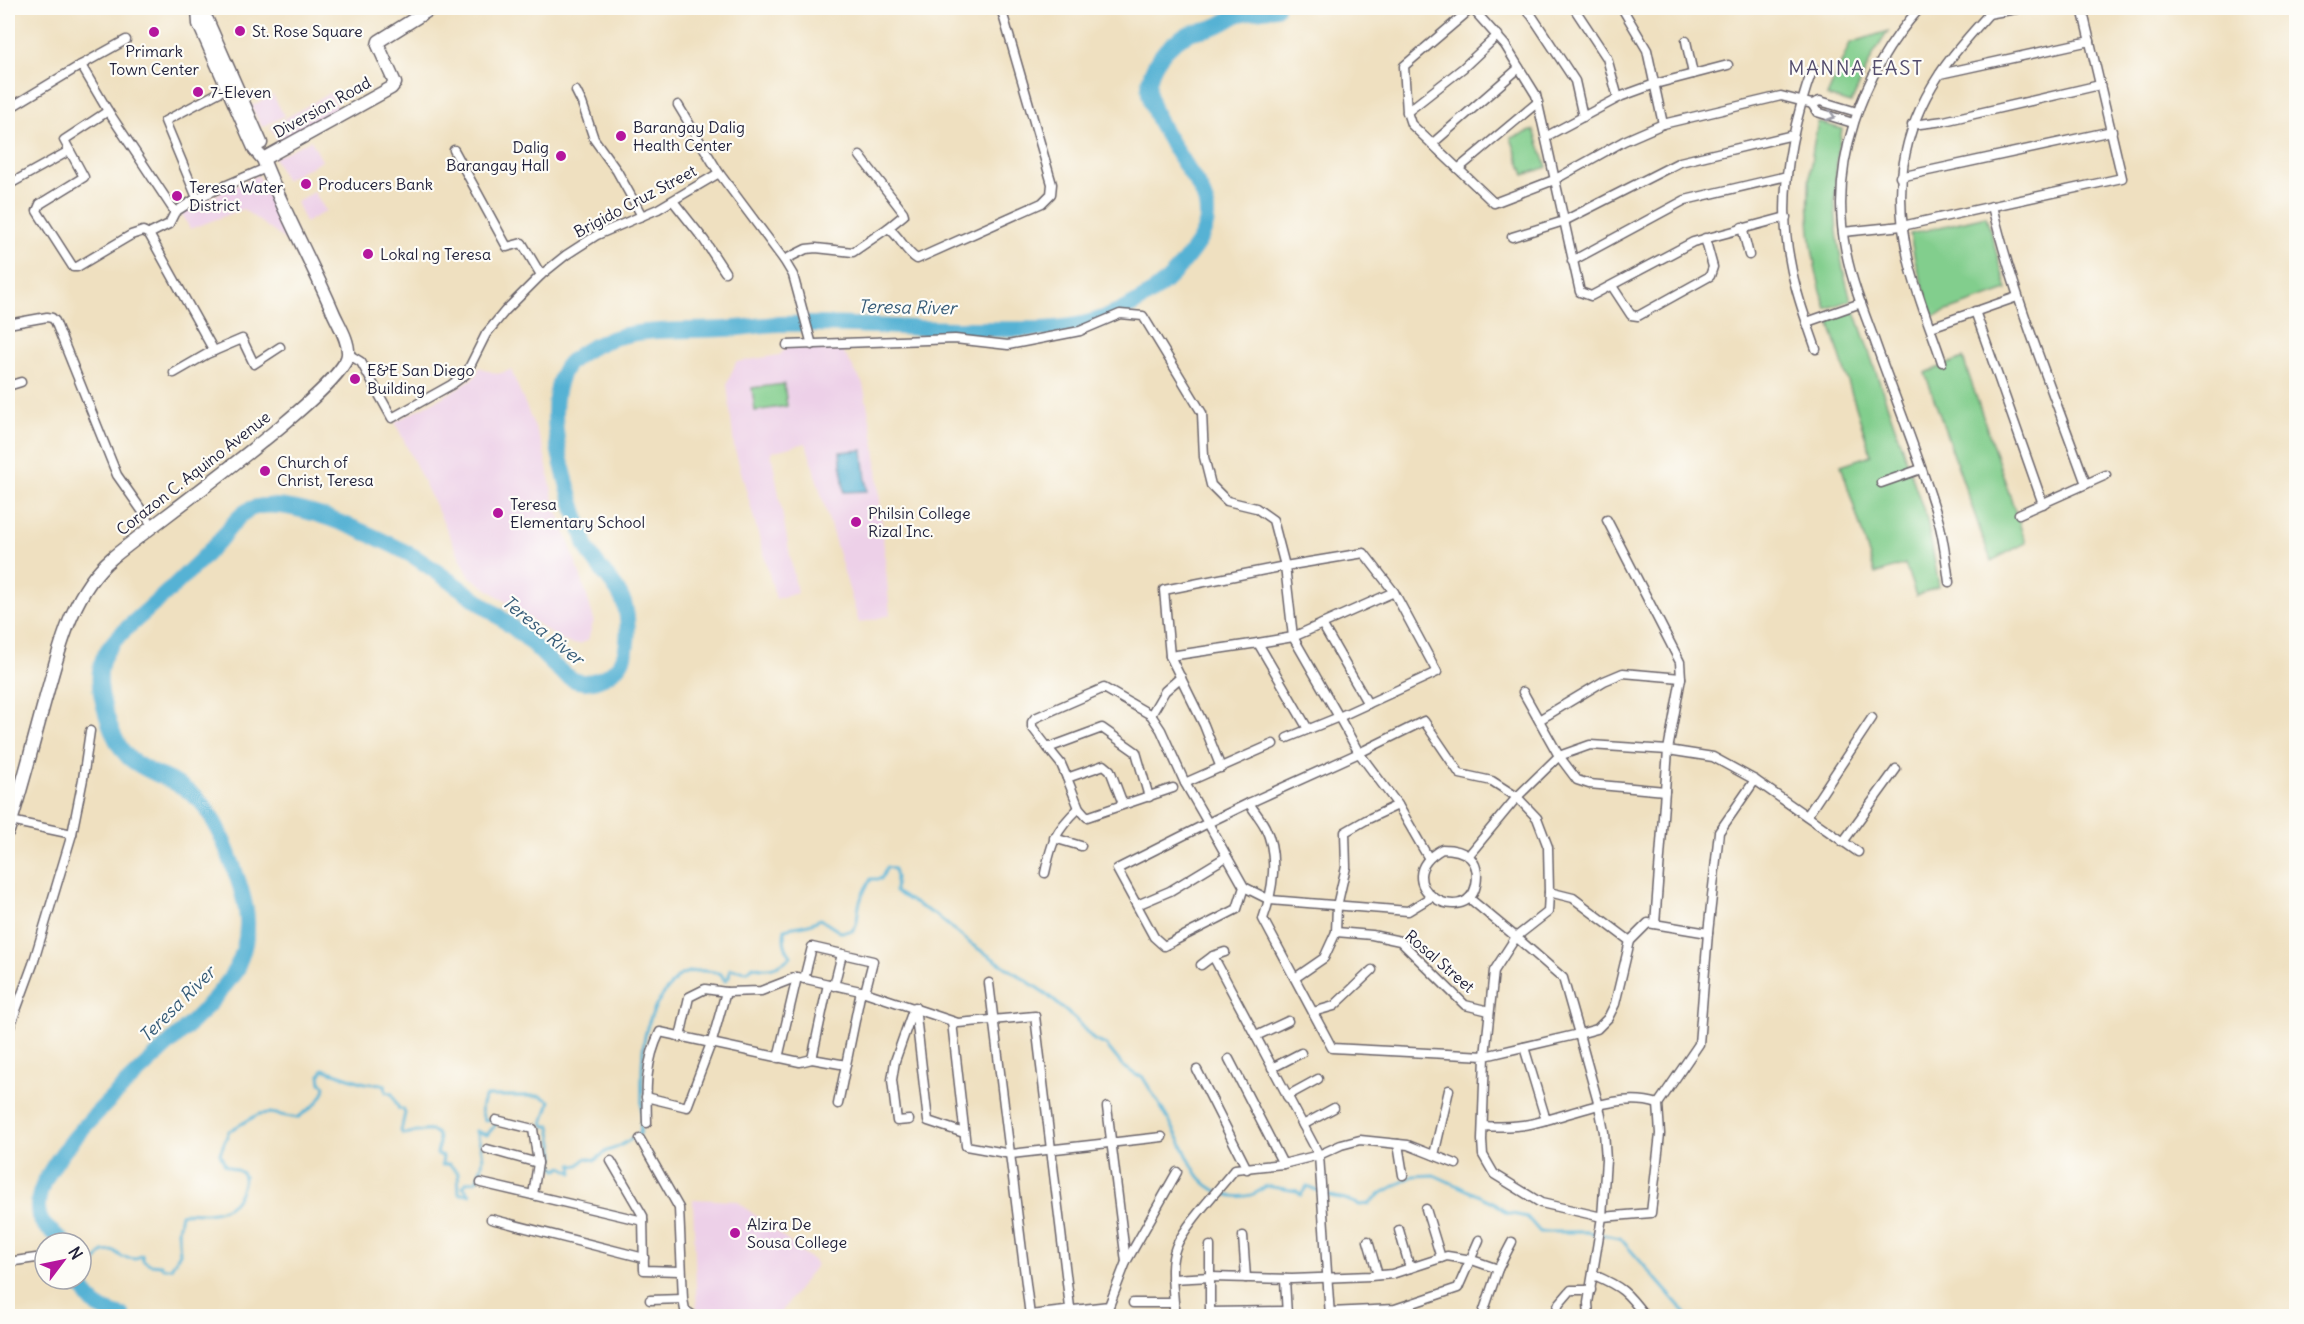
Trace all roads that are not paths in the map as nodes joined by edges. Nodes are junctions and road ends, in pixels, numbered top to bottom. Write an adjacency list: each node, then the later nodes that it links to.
1 (198, 8): 23 (main road); 45 (main road)
2 (432, 8): 45 (main road, Diversion Road)
3 (1001, 8): 61 (street)
4 (1524, 8): 34 (street)
5 (1574, 8): 25 (street)
6 (1622, 8): 21 (street)
7 (1920, 8): 33 (street)
8 (2022, 8): 10 (street)
9 (2082, 8): 14 (street)
10 (1991, 11): 20 (street)
11 (1498, 35): 17 (street); 32 (street); 32 (street)
12 (126, 40): 15 (street)
13 (1686, 41): 19 (street)
14 (2090, 41): 20 (street); 22 (street)
15 (81, 65): 30 (street); 31 (street)
16 (1728, 65): 19 (street)
17 (1519, 68): 27 (street); 41 (street)
18 (1813, 68): 26 (street)
19 (1693, 74): 21 (street)
20 (1939, 74): 37 (street)
21 (1655, 84): 25 (street); 36 (street)
22 (2100, 85): 37 (street); 38 (street)
23 (226, 88): 45 (main road); 52 (street)
24 (576, 91): 56 (street)
25 (1618, 98): 34 (street)
26 (1801, 100): 28 (street); 36 (street); 39 (street)
27 (1538, 102): 40 (street); 46 (street)
28 (1812, 104): 33 (street); 35 (street, one-way to 35)
29 (678, 105): 47 (street)
30 (8, 109)
31 (108, 111): 43 (street); 55 (street)
32 (1407, 112): 41 (street)
33 (1857, 112): 35 (street)
34 (1583, 117): 40 (street)
35 (1854, 123): 62 (street)
36 (1663, 124): 50 (street)
37 (1912, 125): 49 (street)
38 (2112, 131): 49 (street); 54 (street)
39 (1793, 135): 48 (street); 58 (street)
40 (1547, 136): 50 (street)
41 (1432, 144): 46 (street)
42 (454, 150): 70 (street)
43 (69, 151): 51 (street); 63 (street)
44 (860, 156): 61 (street)
45 (264, 163): 52 (street); 83 (main road)
46 (1458, 169): 50 (street)
47 (719, 173): 53 (street, Brigido Cruz Street); 67 (street, Brigido Cruz Street)
48 (1787, 176): 57 (street); 68 (street)
49 (1900, 177): 59 (street)
50 (1554, 180): 58 (street)
51 (8, 185)
52 (197, 198): 55 (street)
53 (673, 201): 56 (street, Brigido Cruz Street); 69 (street)
54 (1992, 206): 59 (street); 72 (street)
55 (175, 212): 63 (street)
56 (642, 216): 70 (street, Brigido Cruz Street)
57 (1786, 217): 60 (street); 75 (street)
58 (1564, 221): 64 (street); 68 (street)
59 (1902, 226): 62 (street); 77 (street)
60 (1742, 227): 65 (street); 66 (street)
61 (888, 228): 67 (street)
62 (1843, 232): 73 (street)
63 (149, 234): 82 (street)
64 (1512, 237)
65 (1705, 238): 71 (street); 71 (street)
66 (1749, 255)
67 (784, 260): 79 (street, Brigido Cruz Street)
68 (1572, 261): 71 (street)
69 (725, 272)
70 (541, 275): 83 (street, Brigido Cruz Street)
71 (1612, 286)
72 (2018, 297): 74 (street); 91 (street)
73 (1861, 303): 75 (street); 88 (street)
74 (1975, 312): 77 (street); 92 (street)
75 (1807, 322): 81 (street)
76 (8, 324): 95 (street)
77 (1931, 327): 84 (street)
78 (787, 345): 79 (street)
79 (812, 345): 96 (street)
80 (280, 347): 82 (street)
81 (1816, 349)
82 (214, 351): 85 (street)
83 (348, 354): 95 (main road, Corazon C. Aquino Avenue)
84 (1942, 362)
85 (174, 373)
86 (21, 382): 87 (street)
87 (8, 386)
88 (1921, 470): 90 (street); 97 (street)
89 (2106, 475): 91 (street)
90 (1881, 483)
91 (2086, 484): 92 (street)
92 (2043, 504): 93 (street)
93 (2019, 514)
94 (1607, 520): 104 (street)
95 (152, 525): 134 (main road, Corazon C. Aquino Avenue)
96 (1285, 566): 98 (street); 100 (street); 102 (street)
97 (1949, 582)
98 (1394, 592): 99 (street); 106 (street)
99 (1322, 624): 100 (street); 106 (street)
100 (1293, 637): 101 (street); 108 (street)
101 (1258, 643): 102 (street); 111 (street)
102 (1170, 656): 103 (street)
103 (1181, 677): 107 (street); 119 (street)
104 (1680, 678): 110 (street); 116 (street)
105 (1523, 692): 110 (street)
106 (1368, 704): 108 (street)
107 (1151, 716): 115 (street); 123 (street)
108 (1339, 717): 111 (street); 117 (street)
109 (1872, 718): 132 (street)
110 (1539, 720): 118 (street)
111 (1308, 729): 113 (street)
112 (90, 731): 135 (street)
113 (1287, 738)
114 (1273, 744): 119 (street)
115 (1048, 748): 121 (street); 126 (street)
116 (1668, 750): 118 (street); 122 (street); 125 (street)
117 (1359, 753): 127 (street); 128 (street); 130 (street)
118 (1559, 756): 125 (street); 127 (street)
119 (1221, 768): 123 (street)
120 (1896, 769): 137 (street)
121 (1067, 778): 129 (street); 131 (street)
122 (1755, 780): 132 (street); 153 (street)
123 (1185, 783): 133 (street)
124 (1173, 788): 126 (street)
125 (1665, 791): 151 (street)
126 (1149, 797): 129 (street)
127 (1517, 798): 140 (street); 145 (street)
128 (1249, 803): 133 (street); 148 (street)
129 (1123, 804): 131 (street)
130 (1398, 806): 142 (street); 150 (street)
131 (1078, 808): 136 (street)
132 (1806, 816): 137 (street)
133 (1208, 823): 141 (street); 149 (street)
134 (9, 824): 135 (street)
135 (72, 834): 173 (street)
136 (1054, 838): 138 (street); 143 (street)
137 (1843, 842): 139 (street)
138 (1081, 846)
139 (1858, 852)
140 (1469, 855): 142 (street); 147 (street)
141 (1226, 857): 144 (street); 149 (street)
142 (1428, 857): 146 (street)
143 (1045, 873)
144 (1244, 887): 148 (street); 149 (street)
145 (1549, 892): 154 (street); 155 (street)
146 (1431, 897): 147 (street); 150 (street)
147 (1469, 898): 154 (street)
148 (1270, 900): 150 (street); 162 (street)
149 (1137, 905)
150 (1337, 906): 152 (street)
151 (1655, 924): 153 (street); 155 (street)
152 (1336, 932): 162 (street); 168 (street, Rosal Street)
153 (1708, 933): 192 (street)
154 (1516, 937): 168 (street); 174 (street)
155 (1630, 941): 174 (street)
156 (1225, 952): 158 (street)
157 (842, 954): 161 (street); 164 (street); 166 (street)
158 (1213, 956): 159 (street); 175 (street)
159 (1201, 965)
160 (1372, 970): 169 (street)
161 (801, 978): 164 (street); 165 (street); 181 (street)
162 (1295, 978): 169 (street)
163 (989, 983): 170 (street)
164 (831, 985): 166 (street); 182 (street)
165 (726, 992): 176 (street); 177 (street)
166 (863, 992): 167 (street); 184 (street)
167 (915, 1007): 172 (street); 197 (street); 202 (street)
168 (1489, 1011): 180 (street)
169 (1313, 1012): 180 (street)
170 (994, 1020): 172 (street); 208 (street); 209 (street)
171 (1288, 1021): 175 (street)
172 (952, 1022): 202 (street)
173 (8, 1032)
174 (1579, 1034): 178 (street); 193 (street)
175 (1256, 1036): 185 (street)
176 (680, 1037): 177 (street); 190 (street)
177 (711, 1043): 181 (street); 190 (street)
178 (1524, 1047): 180 (street); 198 (street)
179 (1301, 1053): 185 (street)
180 (1485, 1056): 201 (street)
181 (778, 1058): 182 (street)
182 (812, 1059): 184 (street)
183 (1230, 1059): 214 (street)
184 (846, 1065): 191 (street)
185 (1272, 1068): 189 (street)
186 (1197, 1070): 216 (street)
187 (1318, 1079): 189 (street)
188 (1449, 1090): 211 (street)
189 (1287, 1096): 200 (street)
190 (646, 1097): 199 (street)
191 (838, 1104)
192 (1658, 1104): 193 (street); 224 (street)
193 (1599, 1106): 198 (street); 224 (street)
194 (1107, 1107): 205 (street)
195 (1334, 1108): 200 (street)
196 (496, 1120): 213 (street)
197 (909, 1120)
198 (1546, 1120): 201 (street)
199 (647, 1123)
200 (1303, 1125): 210 (street)
201 (1484, 1126): 224 (street)
202 (964, 1133): 209 (street)
203 (1162, 1137): 205 (street)
204 (640, 1139): 239 (street)
205 (1111, 1143): 208 (street); 236 (street)
206 (1398, 1144): 210 (street); 211 (street); 218 (street)
207 (487, 1149): 213 (street)
208 (1051, 1150): 209 (street); 252 (street)
209 (1011, 1154): 256 (street)
210 (1319, 1155): 214 (street); 244 (street)
211 (1434, 1155): 215 (street)
212 (610, 1161): 223 (street)
213 (538, 1163): 220 (street)
214 (1283, 1164): 216 (street)
215 (1456, 1164)
216 (1246, 1168): 245 (street)
217 (1177, 1172): 236 (street)
218 (1403, 1175)
219 (482, 1183): 220 (street)
220 (533, 1195): 223 (street)
221 (1426, 1209): 233 (street)
222 (491, 1219): 232 (street)
223 (643, 1221): 232 (street)
224 (1601, 1222): 241 (street)
225 (1399, 1230): 237 (street)
226 (1243, 1236): 243 (street)
227 (1479, 1240): 234 (street)
228 (1368, 1241): 240 (street)
229 (1512, 1242): 238 (street)
230 (1210, 1246): 242 (street)
231 (33, 1258): 235 (street)
232 (644, 1258): 239 (street)
233 (1441, 1258): 234 (street); 237 (street)
234 (1472, 1260): 238 (street); 255 (street)
235 (8, 1262)
236 (1126, 1262): 252 (street)
237 (1410, 1268): 240 (street)
238 (1498, 1269): 259 (street)
239 (680, 1271): 248 (street)
240 (1378, 1275): 244 (street)
241 (1594, 1275): 247 (street); 262 (street)
242 (1211, 1277): 243 (street); 245 (street); 253 (street)
243 (1246, 1278): 246 (street)
244 (1327, 1278): 246 (street); 255 (street)
245 (1172, 1279): 251 (street)
246 (1285, 1279): 254 (street)
247 (1591, 1290): 260 (street); 261 (street)
248 (683, 1299): 249 (street); 257 (street)
249 (650, 1300)
250 (1133, 1303): 251 (street)
251 (1174, 1303): 258 (street)
252 (1071, 1313): 256 (street)
253 (1210, 1314): 254 (street)
254 (1287, 1314)
255 (1330, 1314)
256 (1030, 1316)
257 (694, 1317)
258 (1174, 1317)
259 (1482, 1317)
260 (1554, 1317)
261 (1589, 1317)
262 (1645, 1317)

